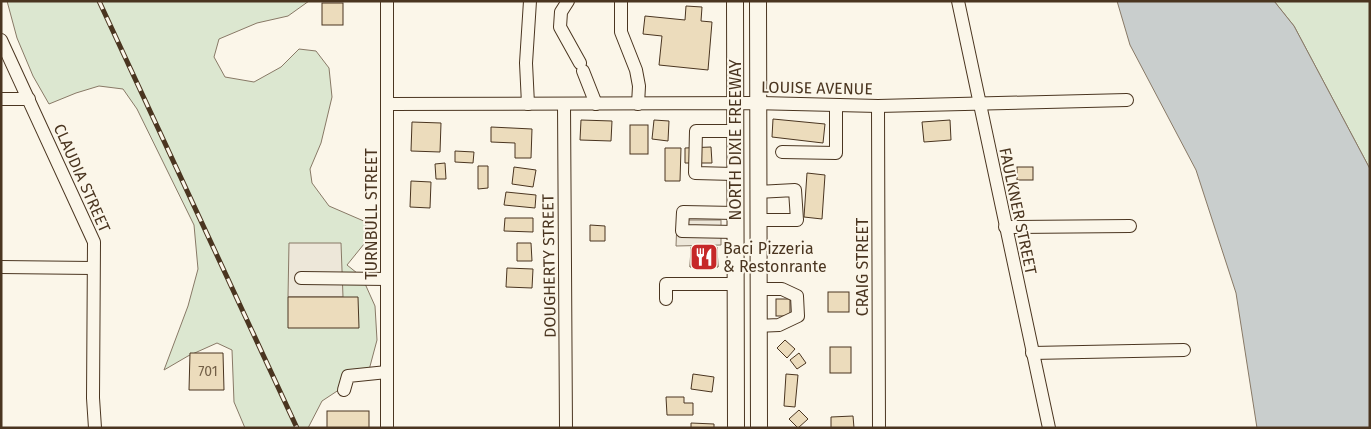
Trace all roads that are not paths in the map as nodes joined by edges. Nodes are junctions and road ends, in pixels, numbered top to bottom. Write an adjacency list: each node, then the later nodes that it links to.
1 (387, 1): 14 (street, TURNBULL STREET)
2 (530, 1): 15 (street)
3 (568, 1): 17 (street)
4 (621, 1): 18 (street)
5 (735, 1): 12 (main road, NORTH DIXIE FREEWAY)
6 (758, 1): 13 (main road, NORTH DIXIE FREEWAY)
7 (958, 1): 19 (street, FAULKNER STREET)
8 (1, 40): 9 (street, CLAUDIA STREET)
9 (29, 98): 10 (street); 32 (street, CLAUDIA STREET)
10 (1, 99)
11 (1126, 100): 19 (street, LOUISE AVENUE)
12 (734, 103): 13 (street, LOUISE AVENUE); 18 (street, LOUISE AVENUE); 22 (main road, NORTH DIXIE FREEWAY)
13 (757, 103): 20 (street, LOUISE AVENUE); 25 (main road, NORTH DIXIE FREEWAY)
14 (387, 104): 15 (street, LOUISE AVENUE); 34 (street, TURNBULL STREET)
15 (528, 104): 16 (street, LOUISE AVENUE)
16 (564, 104): 17 (street, LOUISE AVENUE); 45 (street, DOUGHERTY STREET)
17 (596, 104): 18 (street, LOUISE AVENUE)
18 (638, 104)
19 (979, 104): 21 (street, LOUISE AVENUE); 29 (street, FAULKNER STREET)
20 (836, 105): 21 (street, LOUISE AVENUE); 23 (street)
21 (878, 106): 48 (street, CRAIG STREET)
22 (734, 131): 24 (main road, NORTH DIXIE FREEWAY); 24 (street)
23 (782, 152)
24 (734, 174): 26 (main road, NORTH DIXIE FREEWAY)
25 (758, 192): 27 (main road, NORTH DIXIE FREEWAY); 27 (street)
26 (735, 213): 30 (main road, NORTH DIXIE FREEWAY); 30 (street)
27 (758, 220): 36 (main road, NORTH DIXIE FREEWAY)
28 (1130, 226): 29 (street)
29 (1005, 227): 40 (street, FAULKNER STREET)
30 (735, 232): 35 (main road, NORTH DIXIE FREEWAY)
31 (1, 267): 32 (street)
32 (93, 268): 43 (street, CLAUDIA STREET)
33 (301, 278): 34 (street)
34 (387, 279): 41 (street, TURNBULL STREET)
35 (735, 284): 37 (street); 46 (main road, NORTH DIXIE FREEWAY)
36 (758, 289): 38 (main road, NORTH DIXIE FREEWAY); 38 (street)
37 (666, 300)
38 (758, 326): 47 (main road, NORTH DIXIE FREEWAY)
39 (1184, 350): 40 (street)
40 (1032, 353): 49 (street, FAULKNER STREET)
41 (387, 372): 42 (street); 44 (street, TURNBULL STREET)
42 (344, 390)
43 (95, 428)
44 (386, 428)
45 (566, 428)
46 (736, 428)
47 (759, 428)
48 (878, 428)
49 (1049, 428)

